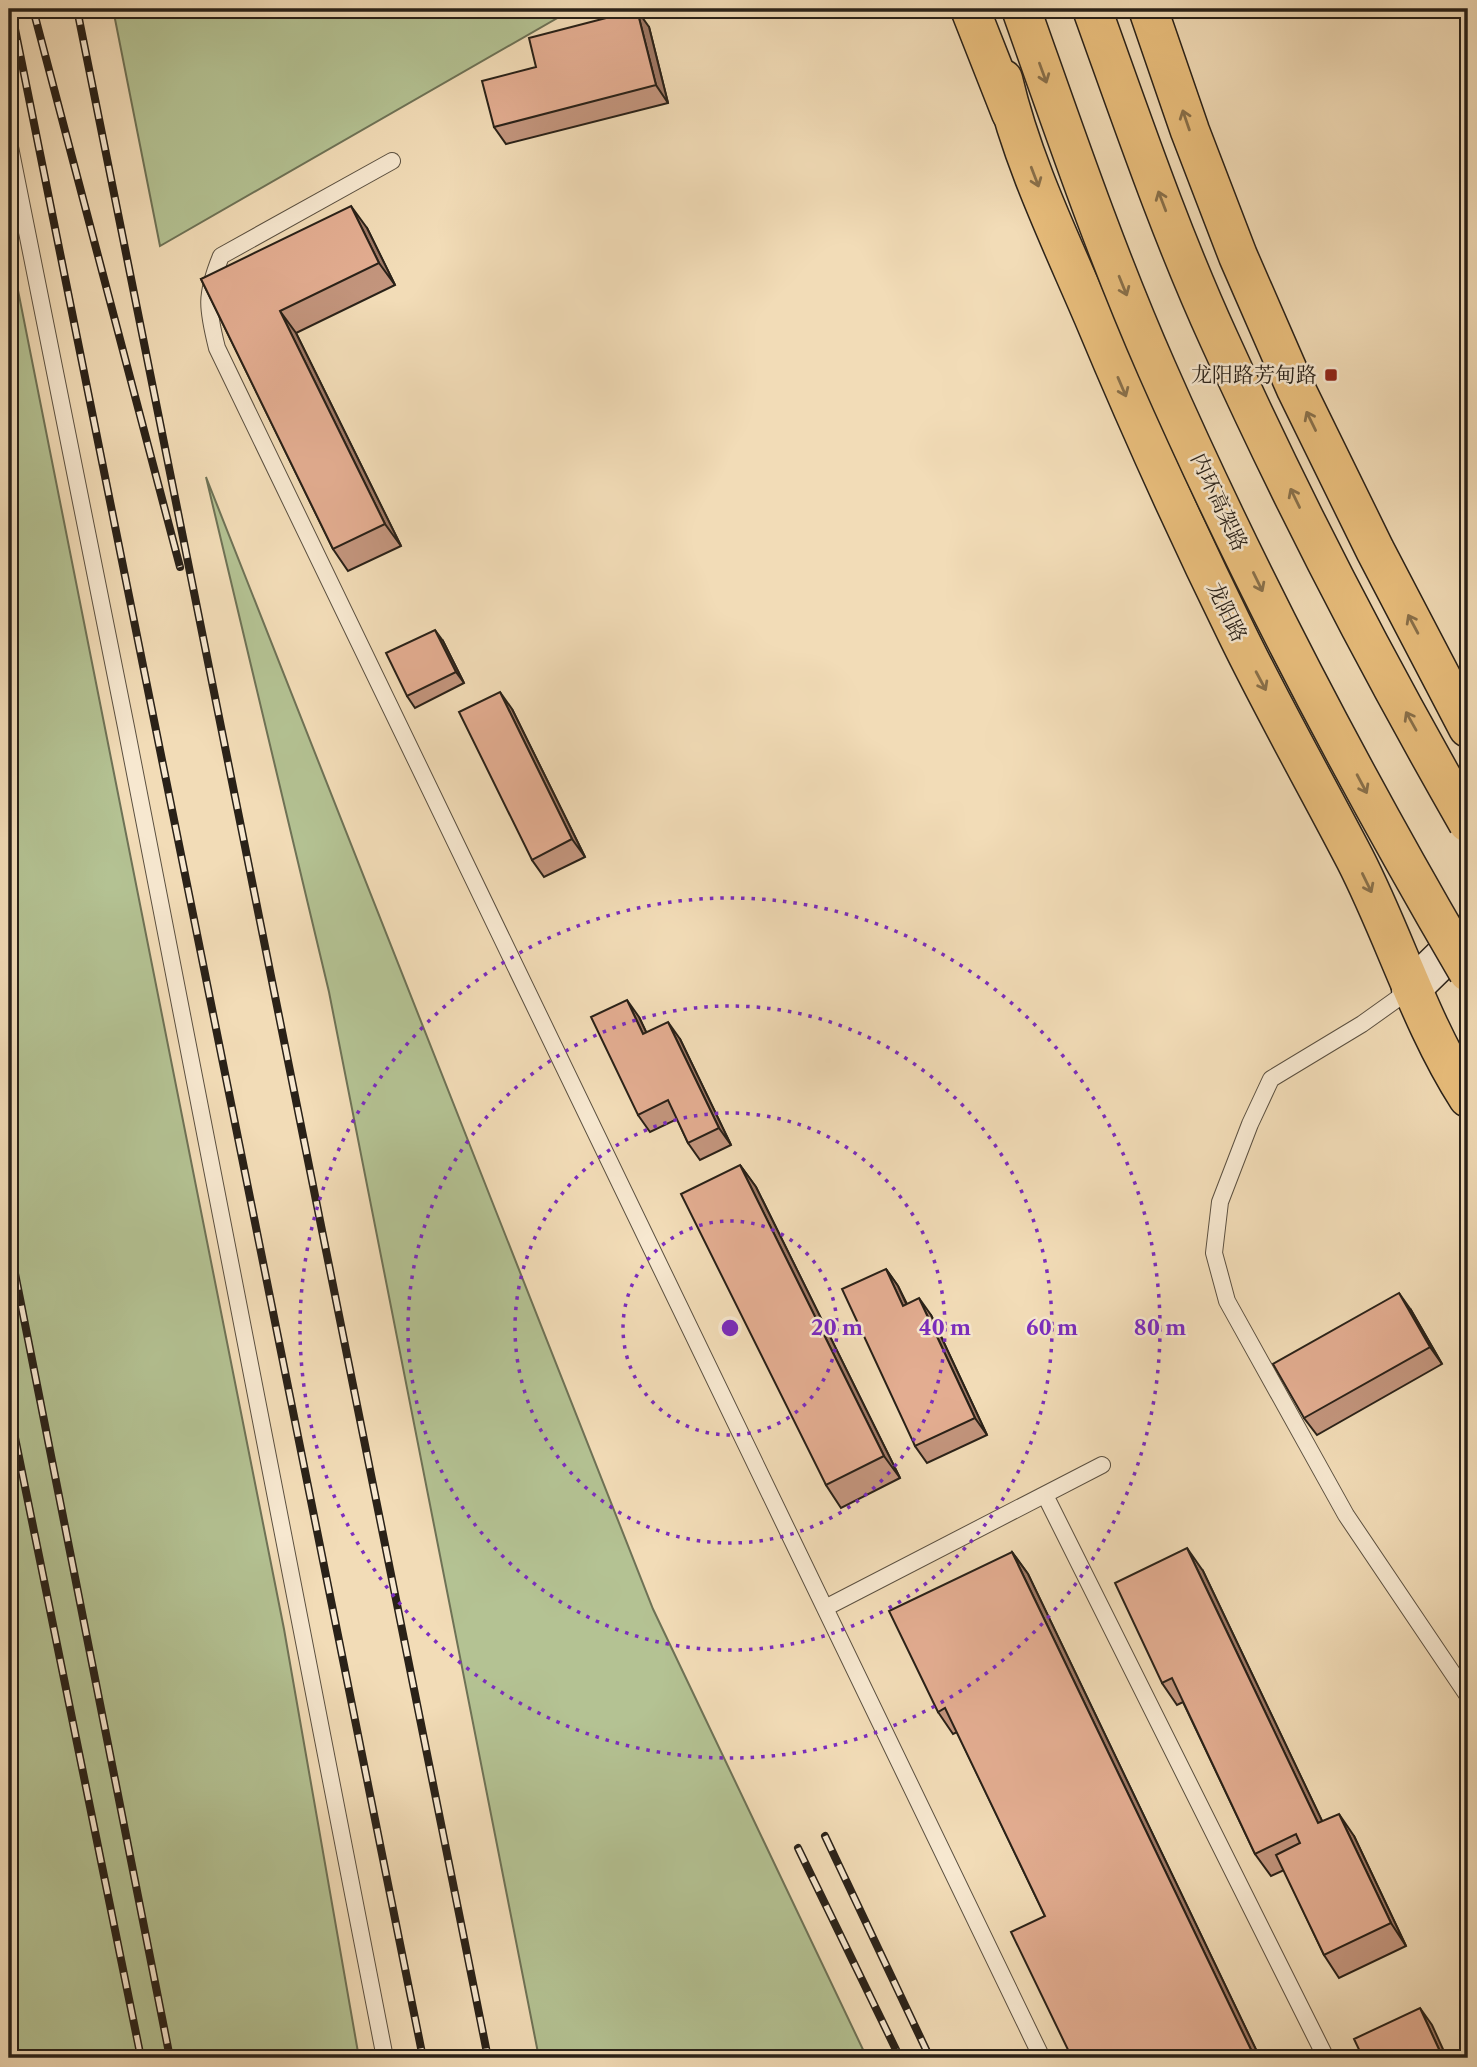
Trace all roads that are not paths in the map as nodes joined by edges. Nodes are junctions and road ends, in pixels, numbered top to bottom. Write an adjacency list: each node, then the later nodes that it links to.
1 (950, 9): 7 (main road, 龙阳路)
2 (970, 9): 7 (main road)
3 (987, 9): 7 (main road, 龙阳路)
4 (1020, 9): 14 (main road, 内环高架路, one-way to 14, bridge)
5 (1092, 9): 11 (main road, one-way to 5, bridge)
6 (1148, 9): 10 (main road, one-way to 6)
7 (1011, 113): 15 (main road, 龙阳路, one-way to 15)
8 (9, 142): 21 (lane)
9 (392, 161): 19 (lane)
10 (1468, 727)
11 (1468, 824)
12 (1468, 933): 15 (main road)
13 (1468, 961): 15 (main road)
14 (1468, 972)
15 (1411, 989): 16 (main road, 龙阳路); 20 (lane)
16 (1468, 1098)
17 (1102, 1465): 18 (lane)
18 (1045, 1495): 19 (lane); 23 (lane)
19 (825, 1608): 22 (lane)
20 (1468, 1696)
21 (385, 2058)
22 (1042, 2058)
23 (1326, 2058)

